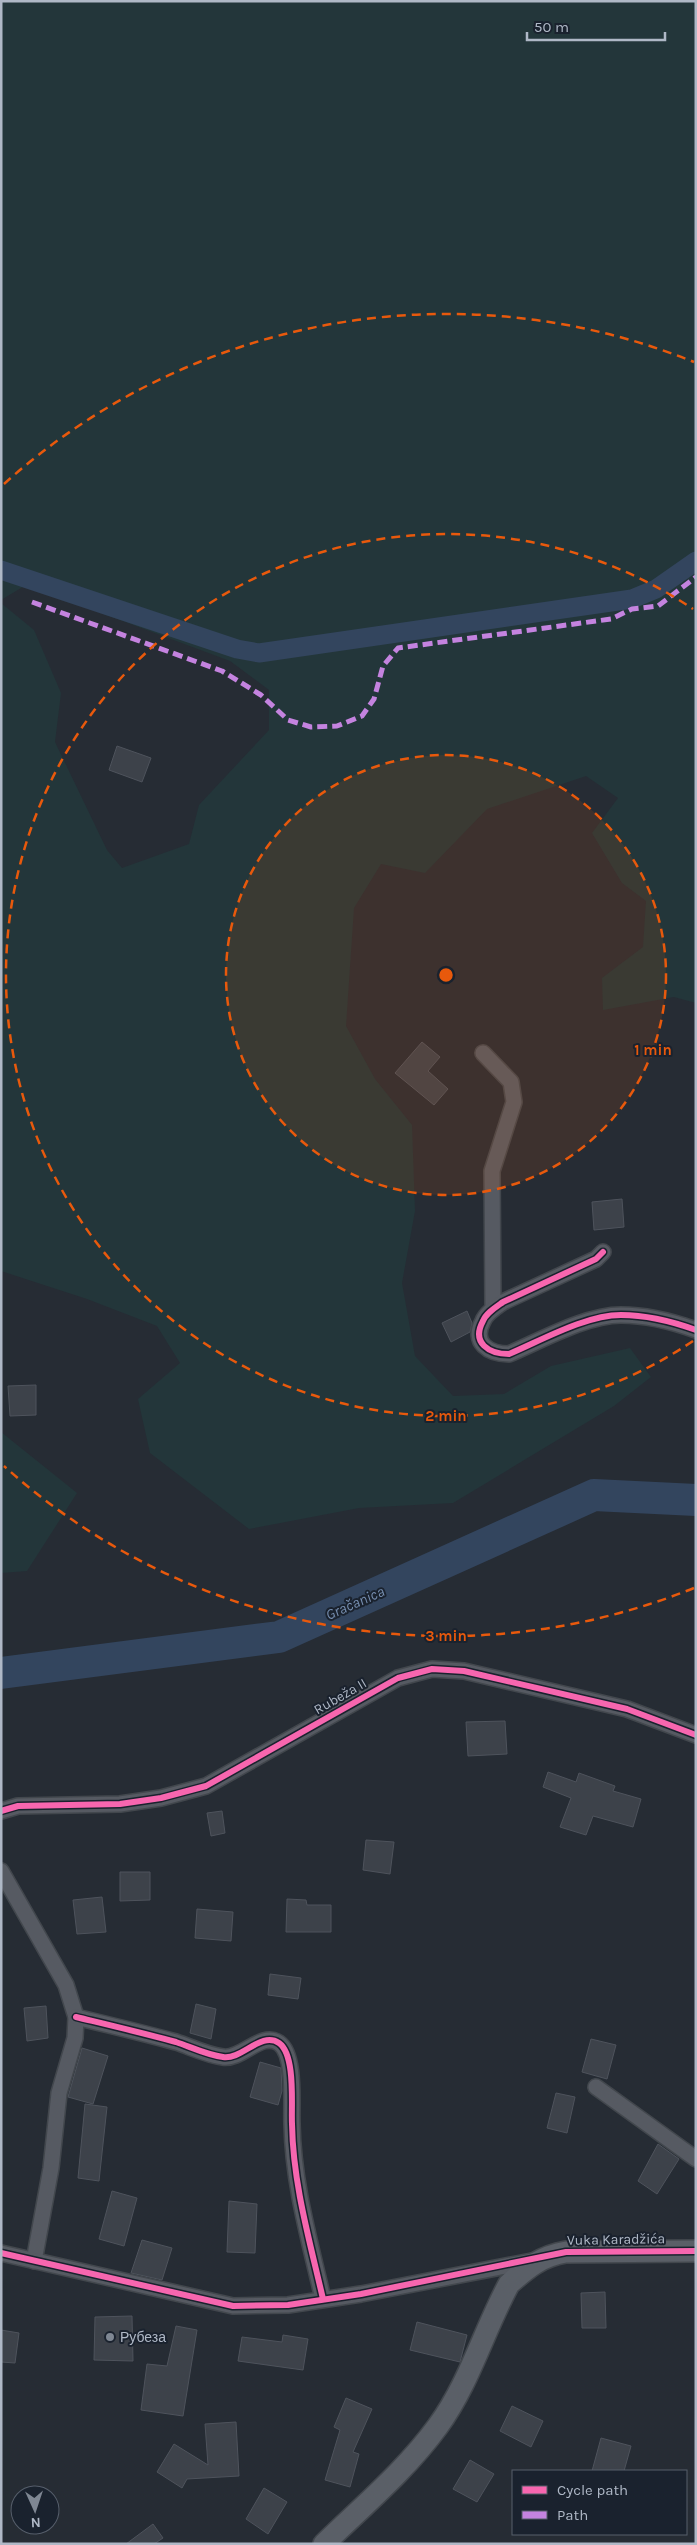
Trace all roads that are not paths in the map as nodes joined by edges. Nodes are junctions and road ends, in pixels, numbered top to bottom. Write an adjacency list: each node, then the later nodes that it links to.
1 (483, 1053): 3 (street)
2 (603, 1252): 3 (street)
3 (493, 1309): 4 (street)
4 (696, 1330)
5 (696, 1735): 6 (street, Rubeža II)
6 (1, 1811)
7 (1, 1871): 8 (street)
8 (76, 2017): 14 (street); 15 (street)
9 (596, 2087): 10 (street)
10 (696, 2159)
11 (696, 2251): 13 (street, Vuka Karadžića)
12 (1, 2253): 14 (street)
13 (538, 2259): 15 (street); 16 (street)
14 (34, 2261): 15 (street)
15 (323, 2299)
16 (324, 2544)

